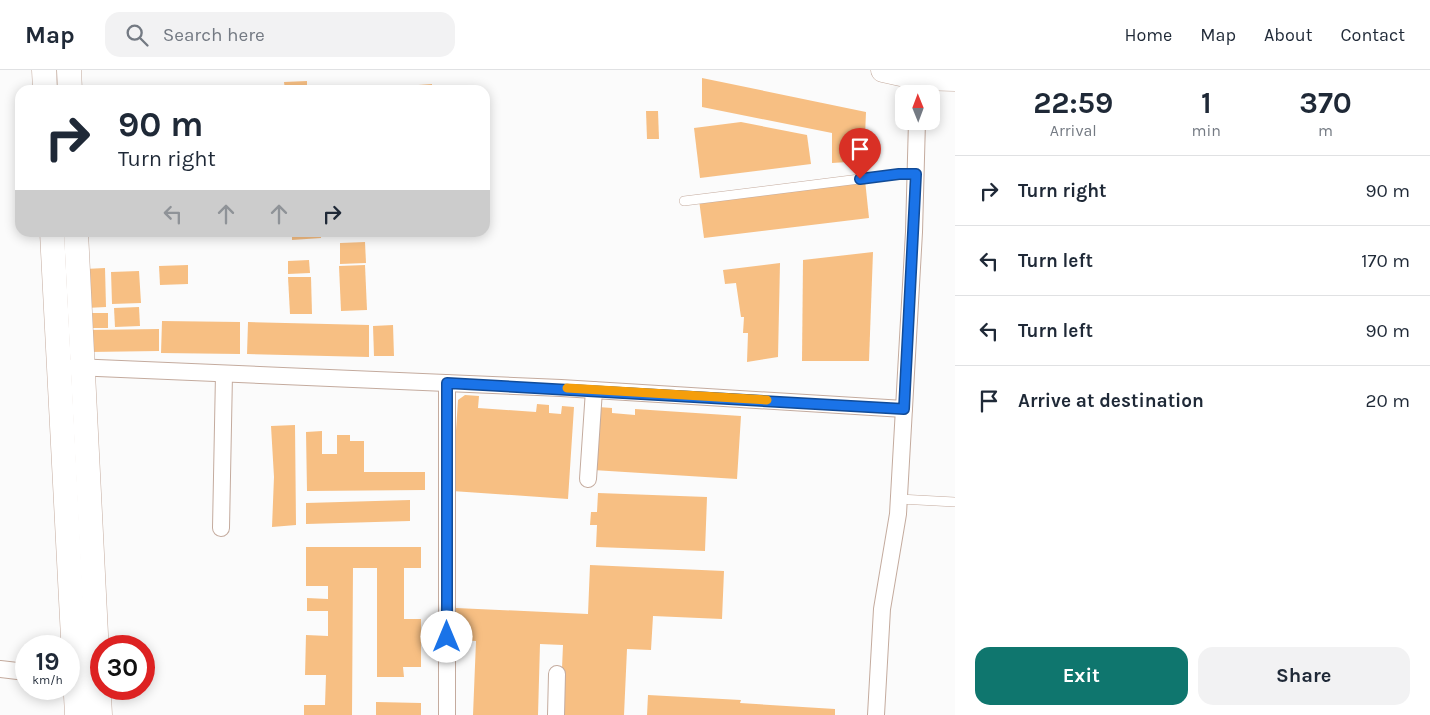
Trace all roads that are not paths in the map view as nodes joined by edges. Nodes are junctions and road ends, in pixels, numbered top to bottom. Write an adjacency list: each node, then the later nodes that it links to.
1 (44, 70): 6 (street)
2 (69, 70): 7 (street)
3 (883, 70): 5 (street)
4 (955, 79): 5 (street)
5 (918, 81)
6 (45, 85)
7 (70, 85)
8 (917, 130): 9 (street)
9 (916, 174): 10 (lane); 18 (street)
10 (684, 201)
11 (52, 237): 13 (street)
12 (76, 237): 14 (street)
13 (59, 366): 14 (street); 23 (street)
14 (83, 368): 15 (street); 29 (street)
15 (224, 374): 16 (street); 22 (street)
16 (447, 383): 17 (street); 30 (street)
17 (594, 390): 18 (street); 19 (street)
18 (904, 409): 20 (street)
19 (588, 479)
20 (899, 499): 21 (lane); 32 (street)
21 (955, 502)
22 (221, 528)
23 (70, 635)
24 (0, 669): 25 (street)
25 (15, 671)
26 (557, 674): 31 (street)
27 (75, 700): 28 (street)
28 (77, 715)
29 (100, 715)
30 (447, 715)
31 (556, 715)
32 (876, 715)

